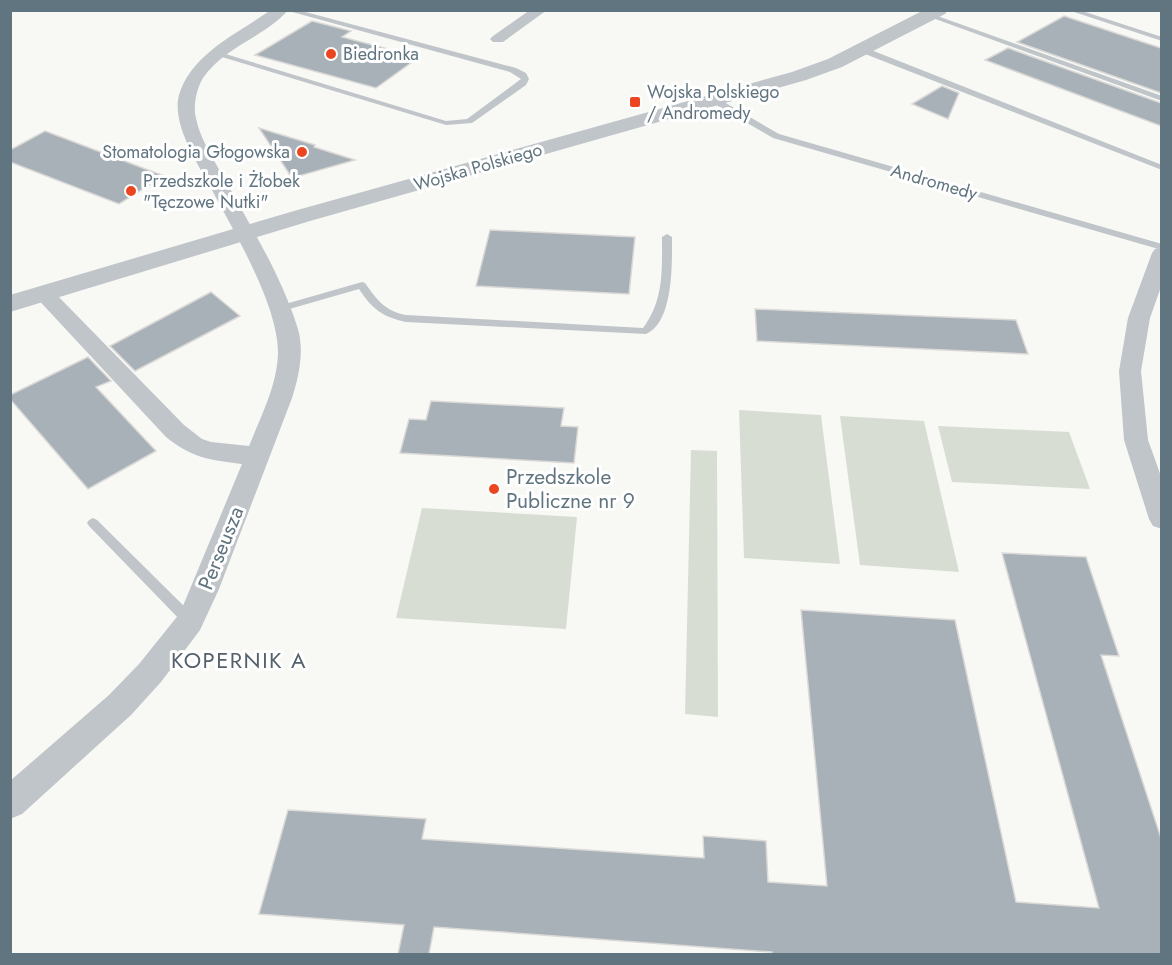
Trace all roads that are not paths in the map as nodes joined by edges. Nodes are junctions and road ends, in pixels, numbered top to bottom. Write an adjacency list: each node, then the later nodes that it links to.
1 (281, 10): 9 (street, Perseusza)
2 (288, 10): 9 (lane)
3 (540, 10): 6 (street)
4 (1071, 10): 7 (lane)
5 (934, 13): 8 (street, Wojska Polskiego); 10 (lane)
6 (498, 39)
7 (1161, 39)
8 (863, 50): 11 (street, Wojska Polskiego); 12 (lane)
9 (216, 54): 13 (street, Perseusza)
10 (1161, 99)
11 (714, 100): 13 (street, Wojska Polskiego); 15 (lane, Andromedy)
12 (1161, 168)
13 (244, 234): 17 (street, Wojska Polskiego); 19 (street, Perseusza)
14 (667, 237): 19 (lane)
15 (1161, 247)
16 (1161, 253): 21 (street)
17 (44, 294): 18 (street, Wojska Polskiego); 20 (street)
18 (10, 304)
19 (279, 309): 20 (street, Perseusza)
20 (257, 456): 23 (street, Perseusza)
21 (1161, 518)
22 (93, 523): 23 (lane)
23 (190, 621): 24 (street, Perseusza)
24 (10, 803)

